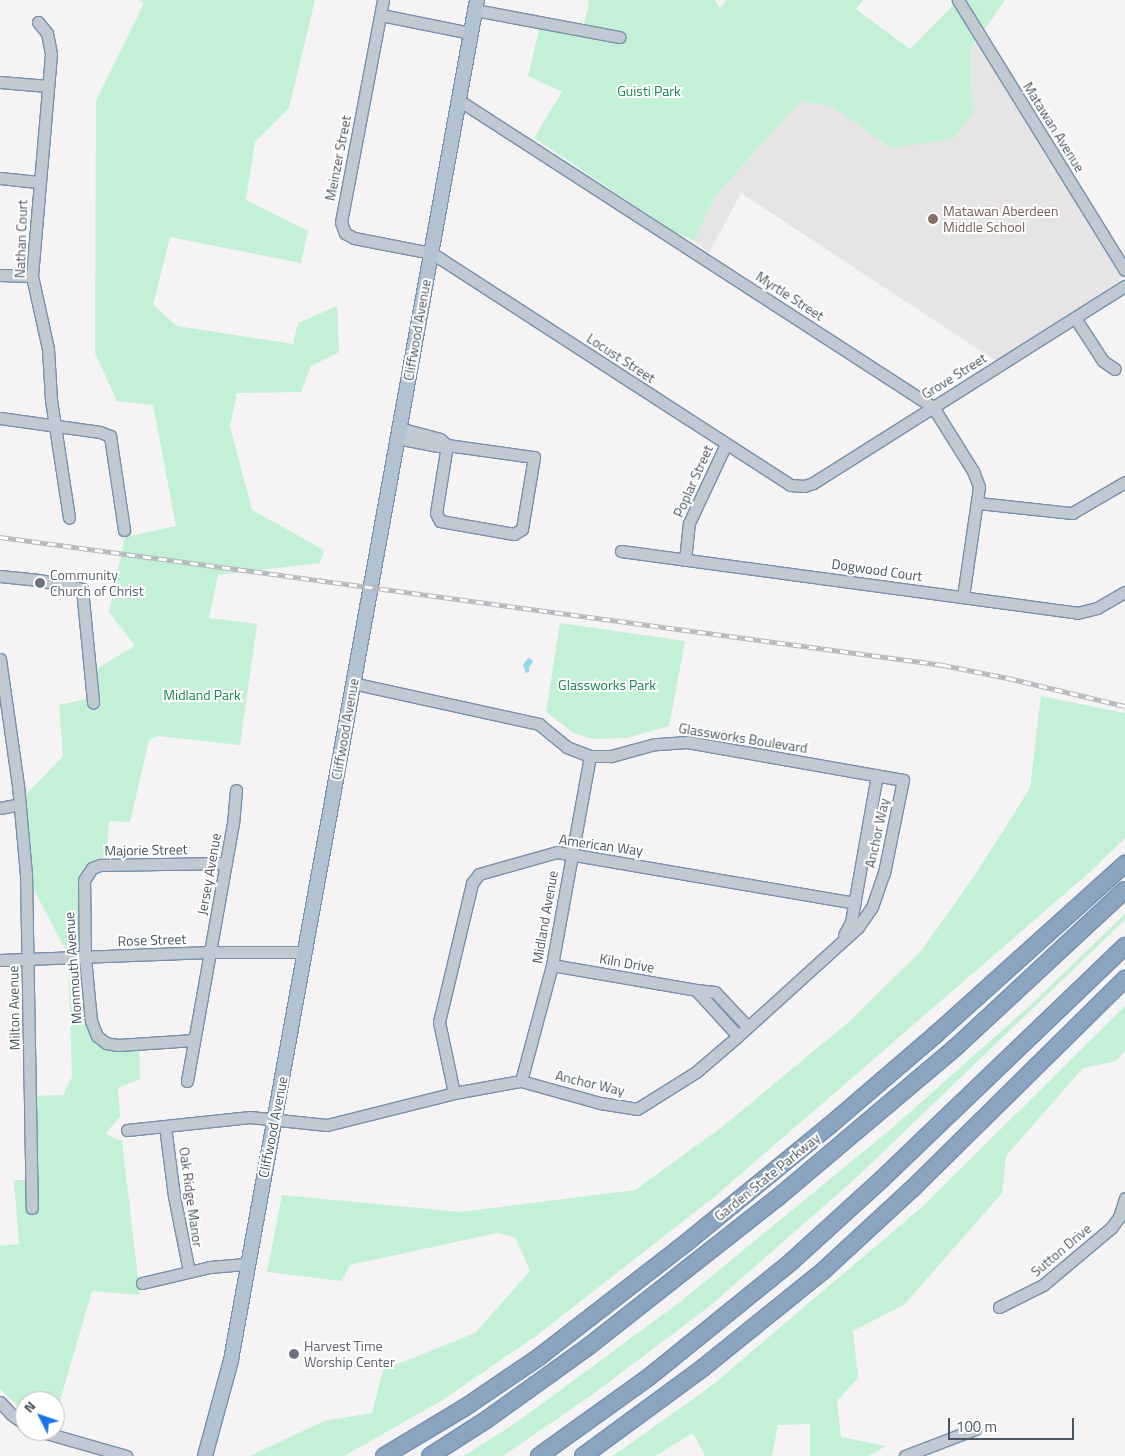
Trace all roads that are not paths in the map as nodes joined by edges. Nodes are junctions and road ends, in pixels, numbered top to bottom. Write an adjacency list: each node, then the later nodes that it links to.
1 (383, 0): 4 (street, Meinzer Street)
2 (958, 0): 14 (street, Matawan Avenue)
3 (476, 5): 6 (main road, Cliffwood Avenue); 7 (street)
4 (381, 16): 6 (street); 13 (street, Meinzer Street)
5 (38, 22): 9 (street, Nathan Court)
6 (471, 33): 10 (main road, Cliffwood Avenue)
7 (619, 37)
8 (0, 82): 9 (street)
9 (48, 86): 12 (street, Nathan Court)
10 (460, 101): 13 (main road, Cliffwood Avenue); 20 (street, Myrtle Street)
11 (0, 178): 12 (street)
12 (38, 182): 16 (street, Nathan Court)
13 (431, 253): 23 (main road, Cliffwood Avenue); 24 (street, Locust Street)
14 (1125, 270)
15 (0, 275): 16 (street)
16 (32, 276): 22 (street, Nathan Court)
17 (1125, 286): 18 (street, Grove Street)
18 (1074, 318): 19 (street); 20 (street, Grove Street)
19 (1115, 369)
20 (934, 407): 27 (street, Grove Street); 28 (street, Myrtle Street)
21 (0, 418): 22 (street)
22 (56, 425): 29 (street, Nathan Court); 30 (street)
23 (398, 433): 25 (street); 37 (main road, Cliffwood Avenue)
24 (726, 444): 27 (street, Locust Street); 32 (street, Poplar Street)
25 (447, 445): 25 (street)
26 (1125, 482): 28 (street)
27 (796, 486)
28 (978, 503): 35 (street, Myrtle Street)
29 (69, 518)
30 (124, 530)
31 (621, 551): 32 (street, Dogwood Court)
32 (685, 560): 35 (street, Dogwood Court)
33 (0, 576): 38 (street)
34 (1125, 592): 35 (street, Dogwood Court)
35 (964, 597)
36 (0, 659): 43 (street, Milton Avenue)
37 (353, 683): 39 (street, Glassworks Boulevard); 54 (main road, Cliffwood Avenue)
38 (93, 702)
39 (590, 756): 40 (street, Glassworks Boulevard); 45 (street, Midland Avenue)
40 (877, 775): 41 (street, Glassworks Boulevard); 50 (street, Anchor Way)
41 (903, 780): 51 (street, Anchor Way)
42 (236, 790): 46 (street, Jersey Avenue)
43 (20, 804): 44 (street); 56 (street, Milton Avenue)
44 (0, 808)
45 (572, 854): 50 (street, American Way); 58 (street, Midland Avenue); 66 (street, American Way)
46 (226, 863): 49 (street, Majorie Street); 53 (street, Jersey Avenue)
47 (1125, 864): 82 (highway, Garden State Parkway)
48 (1125, 890): 83 (highway, Garden State Parkway)
49 (84, 891): 55 (street, Monmouth Avenue)
50 (855, 903): 51 (street, Anchor Way)
51 (842, 939): 61 (street, Anchor Way)
52 (1125, 946): 84 (highway)
53 (210, 952): 54 (street, Rose Street); 55 (street, Rose Street); 63 (street, Jersey Avenue)
54 (305, 952): 67 (main road, Cliffwood Avenue)
55 (85, 958): 56 (street, Rose Street); 63 (street, Monmouth Avenue)
56 (28, 959): 57 (street, Rose Street); 71 (street, Milton Avenue)
57 (0, 960)
58 (552, 965): 60 (street, Kiln Drive); 65 (street, Midland Avenue)
59 (1125, 979): 85 (highway)
60 (696, 990): 61 (street, Kiln Drive); 62 (street)
61 (748, 1026): 62 (street, Anchor Way)
62 (738, 1036): 65 (street, Anchor Way)
63 (194, 1040): 64 (street, Jersey Avenue)
64 (187, 1081)
65 (521, 1081): 66 (street, Anchor Way)
66 (454, 1093): 67 (street, Anchor Way)
67 (274, 1119): 68 (street); 72 (main road, Cliffwood Avenue)
68 (165, 1126): 69 (street); 73 (street, Oak Ridge Manor)
69 (127, 1130)
70 (1125, 1198): 75 (street, Sutton Drive)
71 (32, 1208)
72 (248, 1264): 73 (street); 81 (main road, Cliffwood Avenue)
73 (189, 1272): 74 (street)
74 (142, 1282)
75 (999, 1307)
76 (0, 1402): 77 (street)
77 (15, 1417)
78 (975, 1429): 86 (street)
79 (65, 1438): 80 (street)
80 (126, 1456)
81 (205, 1456)
82 (384, 1456)
83 (430, 1456)
84 (540, 1456)
85 (583, 1456)
86 (905, 1456)

